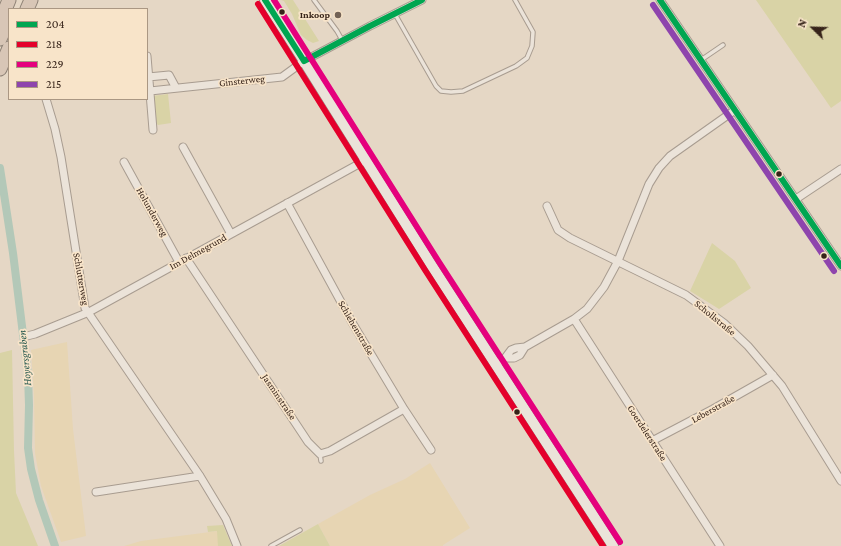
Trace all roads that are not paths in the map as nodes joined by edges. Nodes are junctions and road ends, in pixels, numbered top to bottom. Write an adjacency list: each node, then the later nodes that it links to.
1 (9, 0): 9 (highway)
2 (265, 0): 15 (main road)
3 (314, 0): 11 (lane)
4 (421, 0): 7 (street, Ginsterweg)
5 (515, 0): 7 (lane)
6 (660, 0): 14 (street)
7 (395, 14): 11 (street, Ginsterweg)
8 (8, 21): 10 (highway)
9 (0, 22)
10 (0, 39)
11 (343, 40): 15 (street, Ginsterweg)
12 (723, 45): 14 (lane)
13 (8, 50): 16 (highway)
14 (701, 60): 21 (street)
15 (304, 61): 18 (street, Ginsterweg); 24 (main road)
16 (0, 69)
17 (148, 77): 18 (street); 19 (street)
18 (176, 88): 19 (street, Ginsterweg)
19 (150, 91): 22 (street)
20 (46, 100): 35 (street, Schlutterweg)
21 (735, 110): 27 (street); 32 (street)
22 (153, 130)
23 (183, 147): 30 (street)
24 (366, 160): 28 (street, Im Delmegrund); 38 (main road)
25 (124, 162): 33 (street, Holunderweg)
26 (841, 169): 27 (street)
27 (796, 199): 34 (street)
28 (287, 203): 30 (street, Im Delmegrund); 40 (street, Schlehenstraße)
29 (547, 206): 32 (street, Schollstraße)
30 (231, 234): 31 (street, Im Delmegrund)
31 (186, 258): 33 (street, Im Delmegrund); 40 (street, Jasminstraße)
32 (618, 261): 36 (street); 39 (street, Schollstraße)
33 (179, 262): 35 (street, Im Delmegrund)
34 (841, 266)
35 (89, 312): 37 (street, Im Delmegrund); 43 (street, Schlutterweg)
36 (574, 319): 38 (street); 41 (street, Goerdelerstraße)
37 (27, 336)
38 (496, 364): 49 (main road)
39 (773, 375): 41 (street, Leberstraße); 44 (street, Schollstraße)
40 (404, 409): 42 (street, Schlehenstraße)
41 (652, 441): 50 (street, Goerdelerstraße)
42 (431, 450)
43 (200, 476): 45 (street); 47 (street, Schlutterweg)
44 (841, 481)
45 (96, 492)
46 (300, 530): 48 (lane)
47 (236, 546)
48 (271, 546)
49 (613, 546)
50 (720, 546)

